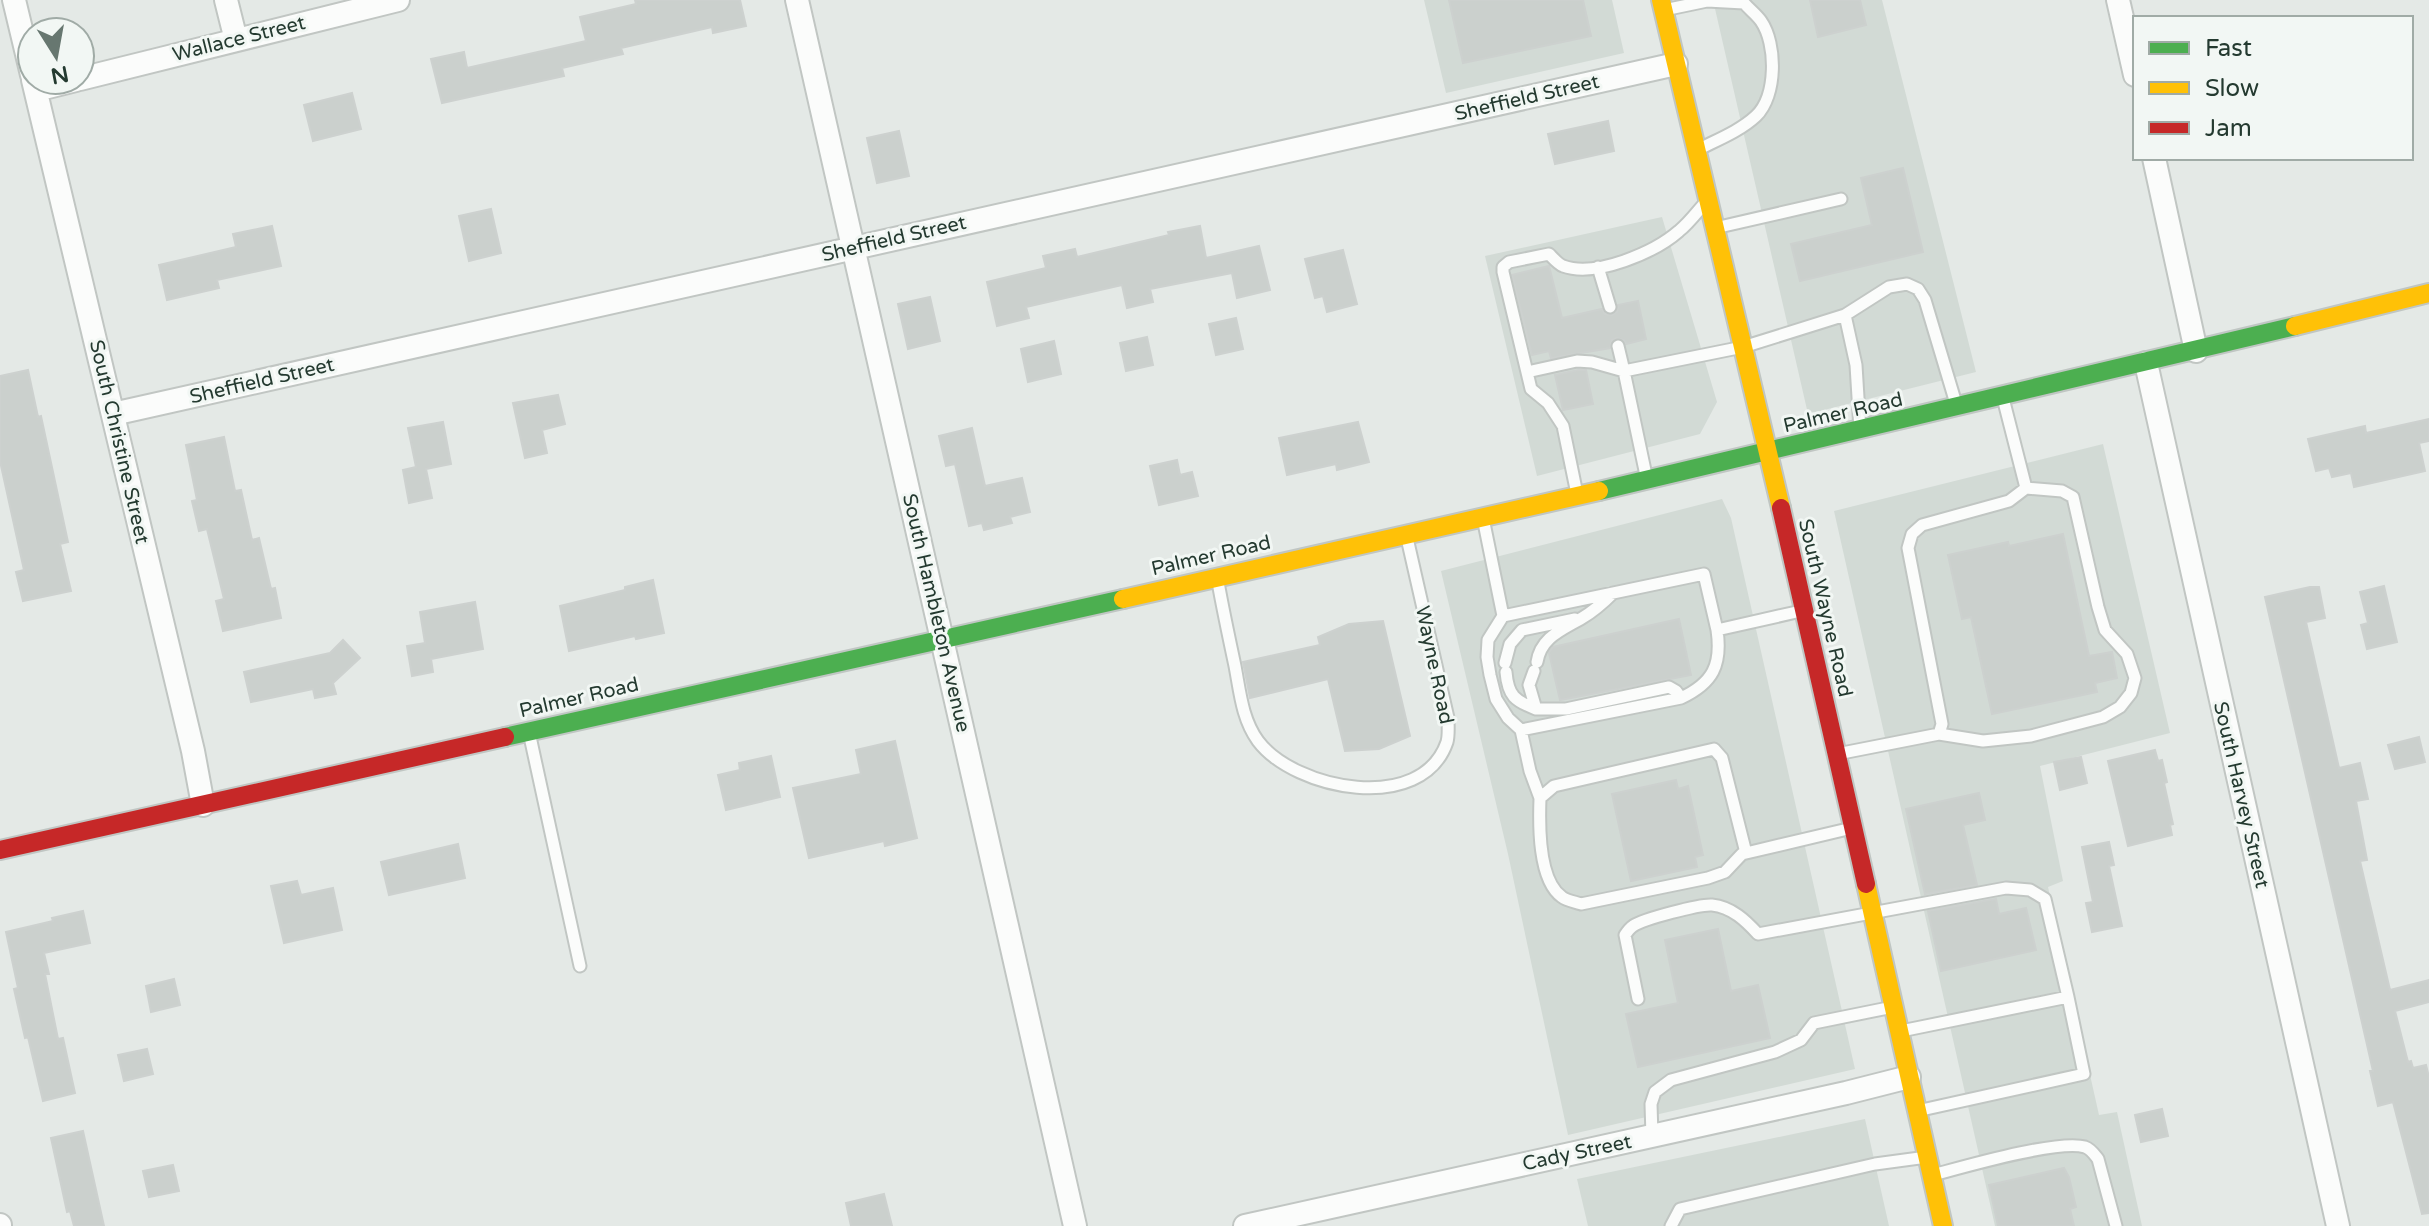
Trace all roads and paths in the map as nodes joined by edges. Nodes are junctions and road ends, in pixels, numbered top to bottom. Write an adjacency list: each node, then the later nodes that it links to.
1 (226, 0): 6 (street)
2 (398, 0): 6 (street, Wallace Street)
3 (797, 0): 16 (street, South Hambleton Avenue)
4 (2118, 0): 8 (street)
5 (1663, 5): 7 (street, South Wayne Road); 11 (lane)
6 (236, 40): 9 (street, Wallace Street)
7 (1676, 64): 11 (street, South Wayne Road); 16 (street, Sheffield Street)
8 (2133, 66)
9 (96, 75)
10 (37, 96): 29 (street, South Christine Street)
11 (1696, 150): 13 (street, South Wayne Road)
12 (2154, 160): 23 (street)
13 (1708, 199): 15 (street, South Wayne Road); 17 (lane)
14 (1841, 199): 15 (lane)
15 (1715, 228): 22 (street, South Wayne Road)
16 (854, 248): 29 (street, Sheffield Street); 43 (street, South Hambleton Avenue)
17 (1598, 267): 19 (lane); 26 (lane)
18 (2429, 293): 23 (street, Palmer Road)
19 (1610, 307)
20 (1845, 315): 22 (lane); 28 (lane); 30 (lane)
21 (1618, 346): 25 (lane)
22 (1743, 347): 25 (lane); 31 (street, South Wayne Road)
23 (2196, 351): 24 (street, Palmer Road)
24 (2146, 363): 27 (street, Palmer Road); 70 (street, South Harvey Street)
25 (1624, 371): 26 (lane); 32 (lane)
26 (1527, 372): 34 (lane)
27 (2003, 397): 28 (street, Palmer Road); 33 (lane)
28 (1957, 408): 30 (street, Palmer Road)
29 (113, 414): 51 (street, South Christine Street)
30 (1860, 431): 31 (street, Palmer Road)
31 (1768, 453): 32 (street, Palmer Road); 39 (street, South Wayne Road)
32 (1647, 480): 34 (street, Palmer Road)
33 (2026, 488): 48 (lane); 48 (lane)
34 (1577, 496): 35 (street, Palmer Road)
35 (1482, 517): 36 (street, Palmer Road); 40 (lane)
36 (1406, 535): 37 (street, Palmer Road); 37 (lane, Wayne Road)
37 (1217, 577): 43 (street, Palmer Road)
38 (1613, 593): 40 (lane); 41 (lane); 42 (lane)
39 (1803, 610): 42 (lane); 49 (street, South Wayne Road)
40 (1503, 616): 46 (lane)
41 (1583, 618): 45 (lane); 45 (lane)
42 (1717, 630): 44 (lane)
43 (942, 639): 47 (street, Palmer Road); 65 (street, South Hambleton Avenue)
44 (1681, 698): 45 (lane); 46 (lane)
45 (1536, 709)
46 (1521, 730): 50 (lane)
47 (529, 732): 51 (street, Palmer Road); 56 (lane)
48 (1939, 734): 49 (lane)
49 (1836, 754): 52 (street, South Wayne Road)
50 (1540, 798): 54 (lane); 54 (lane)
51 (203, 805): 53 (street, Palmer Road)
52 (1853, 828): 54 (lane); 55 (street, South Wayne Road)
53 (0, 850)
54 (1746, 853)
55 (1872, 912): 57 (lane); 58 (lane); 59 (street, South Wayne Road)
56 (580, 966)
57 (2068, 997): 60 (lane); 62 (lane)
58 (1638, 999)
59 (1893, 1007): 60 (street, South Wayne Road); 63 (lane)
60 (1899, 1031): 61 (street, South Wayne Road)
61 (1909, 1077): 62 (street, South Wayne Road); 63 (street, Cady Street)
62 (1916, 1111): 64 (street, South Wayne Road)
63 (1652, 1136): 66 (street, Cady Street)
64 (1929, 1166): 67 (lane); 68 (street, South Wayne Road); 69 (lane)
65 (1075, 1226)
66 (1245, 1226)
67 (1671, 1226)
68 (1943, 1226)
69 (2116, 1226)
70 (2338, 1226)

